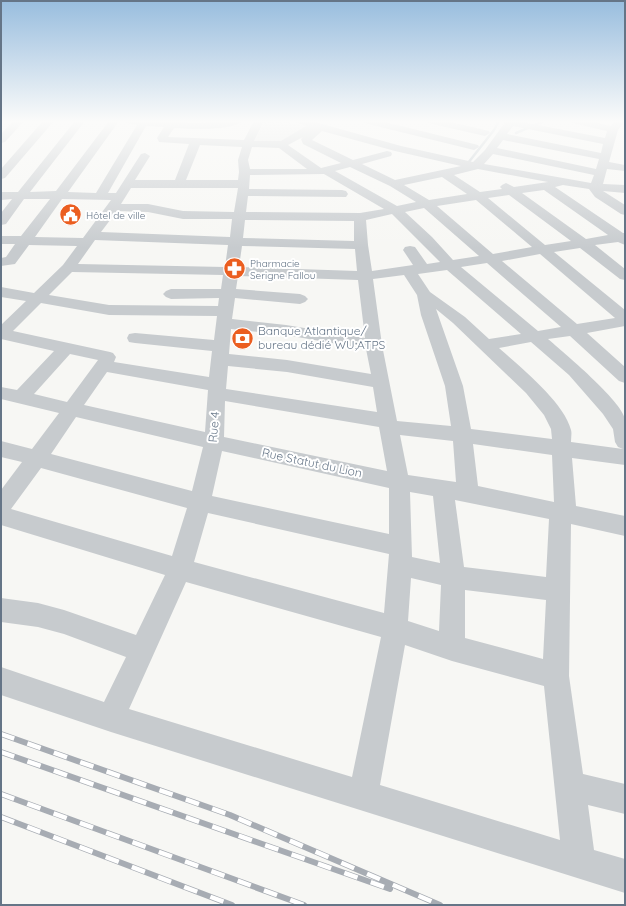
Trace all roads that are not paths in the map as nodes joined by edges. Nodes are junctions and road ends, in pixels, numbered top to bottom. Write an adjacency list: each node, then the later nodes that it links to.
1 (12, 163): 17 (street)
2 (47, 163): 30 (street)
3 (83, 163): 28 (street)
4 (119, 163): 32 (street)
5 (141, 163): 20 (street)
6 (187, 163): 22 (street)
7 (243, 163): 19 (street, Rue 4)
8 (310, 163): 15 (street)
9 (461, 163): 13 (street)
10 (478, 163): 13 (street)
11 (603, 163): 25 (street)
12 (352, 164): 15 (street); 23 (street)
13 (476, 166): 14 (street); 16 (street)
14 (493, 169): 18 (street); 27 (street)
15 (322, 171): 19 (street); 37 (street)
16 (445, 174): 23 (street); 33 (street)
17 (1, 176)
18 (560, 182): 24 (street); 25 (street)
19 (244, 183): 22 (street); 29 (street); 39 (street, Rue 4)
20 (128, 184): 21 (street); 34 (street)
21 (161, 184): 22 (street); 36 (street)
22 (179, 184)
23 (394, 184): 35 (street)
24 (546, 186): 27 (street); 43 (street)
25 (596, 187): 26 (street); 38 (street)
26 (625, 189)
27 (512, 192): 33 (street); 47 (street)
28 (61, 194): 30 (street); 32 (street); 45 (street)
29 (342, 194)
30 (22, 195): 31 (street); 41 (street)
31 (1, 196)
32 (100, 196): 34 (street)
33 (479, 197): 35 (street); 50 (street)
34 (116, 202): 36 (street); 42 (street)
35 (427, 204): 37 (street); 51 (street)
36 (148, 208): 39 (street)
37 (395, 210): 40 (street); 53 (street)
38 (625, 212)
39 (241, 216): 40 (street); 46 (street, Rue 4)
40 (360, 217): 48 (street)
41 (1, 220)
42 (89, 239): 45 (street); 46 (street); 54 (street)
43 (624, 239): 47 (street)
44 (1, 240): 45 (street)
45 (27, 240): 52 (street)
46 (236, 242): 48 (street); 56 (street, Rue 4)
47 (583, 243): 50 (street); 58 (street)
48 (361, 245): 57 (street)
49 (410, 250): 55 (street)
50 (544, 250): 51 (street); 65 (street)
51 (491, 258): 53 (street); 66 (street)
52 (1, 262)
53 (450, 265): 55 (street); 68 (street)
54 (68, 268): 56 (street); 62 (street)
55 (415, 270): 57 (street); 61 (street)
56 (231, 271): 57 (street); 64 (street, Rue 4)
57 (366, 276): 70 (street)
58 (625, 276)
59 (1, 292): 62 (street)
60 (171, 294): 64 (street)
61 (425, 295): 71 (street); 81 (street)
62 (38, 299): 64 (street); 67 (street)
63 (300, 300): 64 (street)
64 (226, 309): 70 (street); 73 (street, Rue 4)
65 (625, 319): 66 (street)
66 (572, 329): 68 (street); 75 (street)
67 (1, 334): 72 (street)
68 (535, 337): 71 (street); 83 (street)
69 (135, 338): 73 (street)
70 (374, 345): 76 (street)
71 (486, 345): 85 (street)
72 (66, 348): 74 (street); 78 (street)
73 (221, 352): 76 (street); 77 (street, Rue 4)
74 (104, 366): 77 (street); 79 (street)
75 (625, 377)
76 (381, 382): 80 (street)
77 (217, 389): 80 (street); 82 (street, Rue 4)
78 (8, 398): 79 (street, Rue Statut du Lion)
79 (71, 410): 82 (street, Rue Statut du Lion); 87 (street)
80 (389, 424): 81 (street); 88 (street)
81 (462, 435): 85 (street); 90 (street)
82 (214, 442): 88 (street, Rue Statut du Lion); 91 (street, Rue 4)
83 (625, 442)
84 (1, 449): 87 (street)
85 (563, 449): 86 (street); 93 (street)
86 (625, 457)
87 (38, 458): 91 (street); 92 (street)
88 (399, 482): 89 (street, Rue Statut du Lion); 96 (street)
89 (443, 490): 90 (street, Rue Statut du Lion); 98 (street)
90 (468, 493): 93 (street, Rue Statut du Lion)
91 (200, 502): 96 (street); 97 (street, Rue 4)
92 (1, 506)
93 (562, 513): 95 (street, Rue Statut du Lion); 99 (street)
94 (1, 516): 97 (street)
95 (625, 526)
96 (401, 556): 98 (street); 101 (street)
97 (180, 569): 101 (street); 103 (street, Rue 4)
98 (453, 577): 99 (street); 102 (street)
99 (557, 590): 104 (street)
100 (1, 610): 103 (street)
101 (395, 629): 102 (street); 108 (street)
102 (452, 648): 104 (street)
103 (143, 650): 106 (street, Rue 4)
104 (556, 676): 107 (street)
105 (1, 681): 106 (street)
106 (111, 718): 108 (street)
107 (570, 786): 109 (street); 110 (street)
108 (363, 795): 110 (street)
109 (625, 799)
110 (579, 861): 111 (street)
111 (625, 876)

